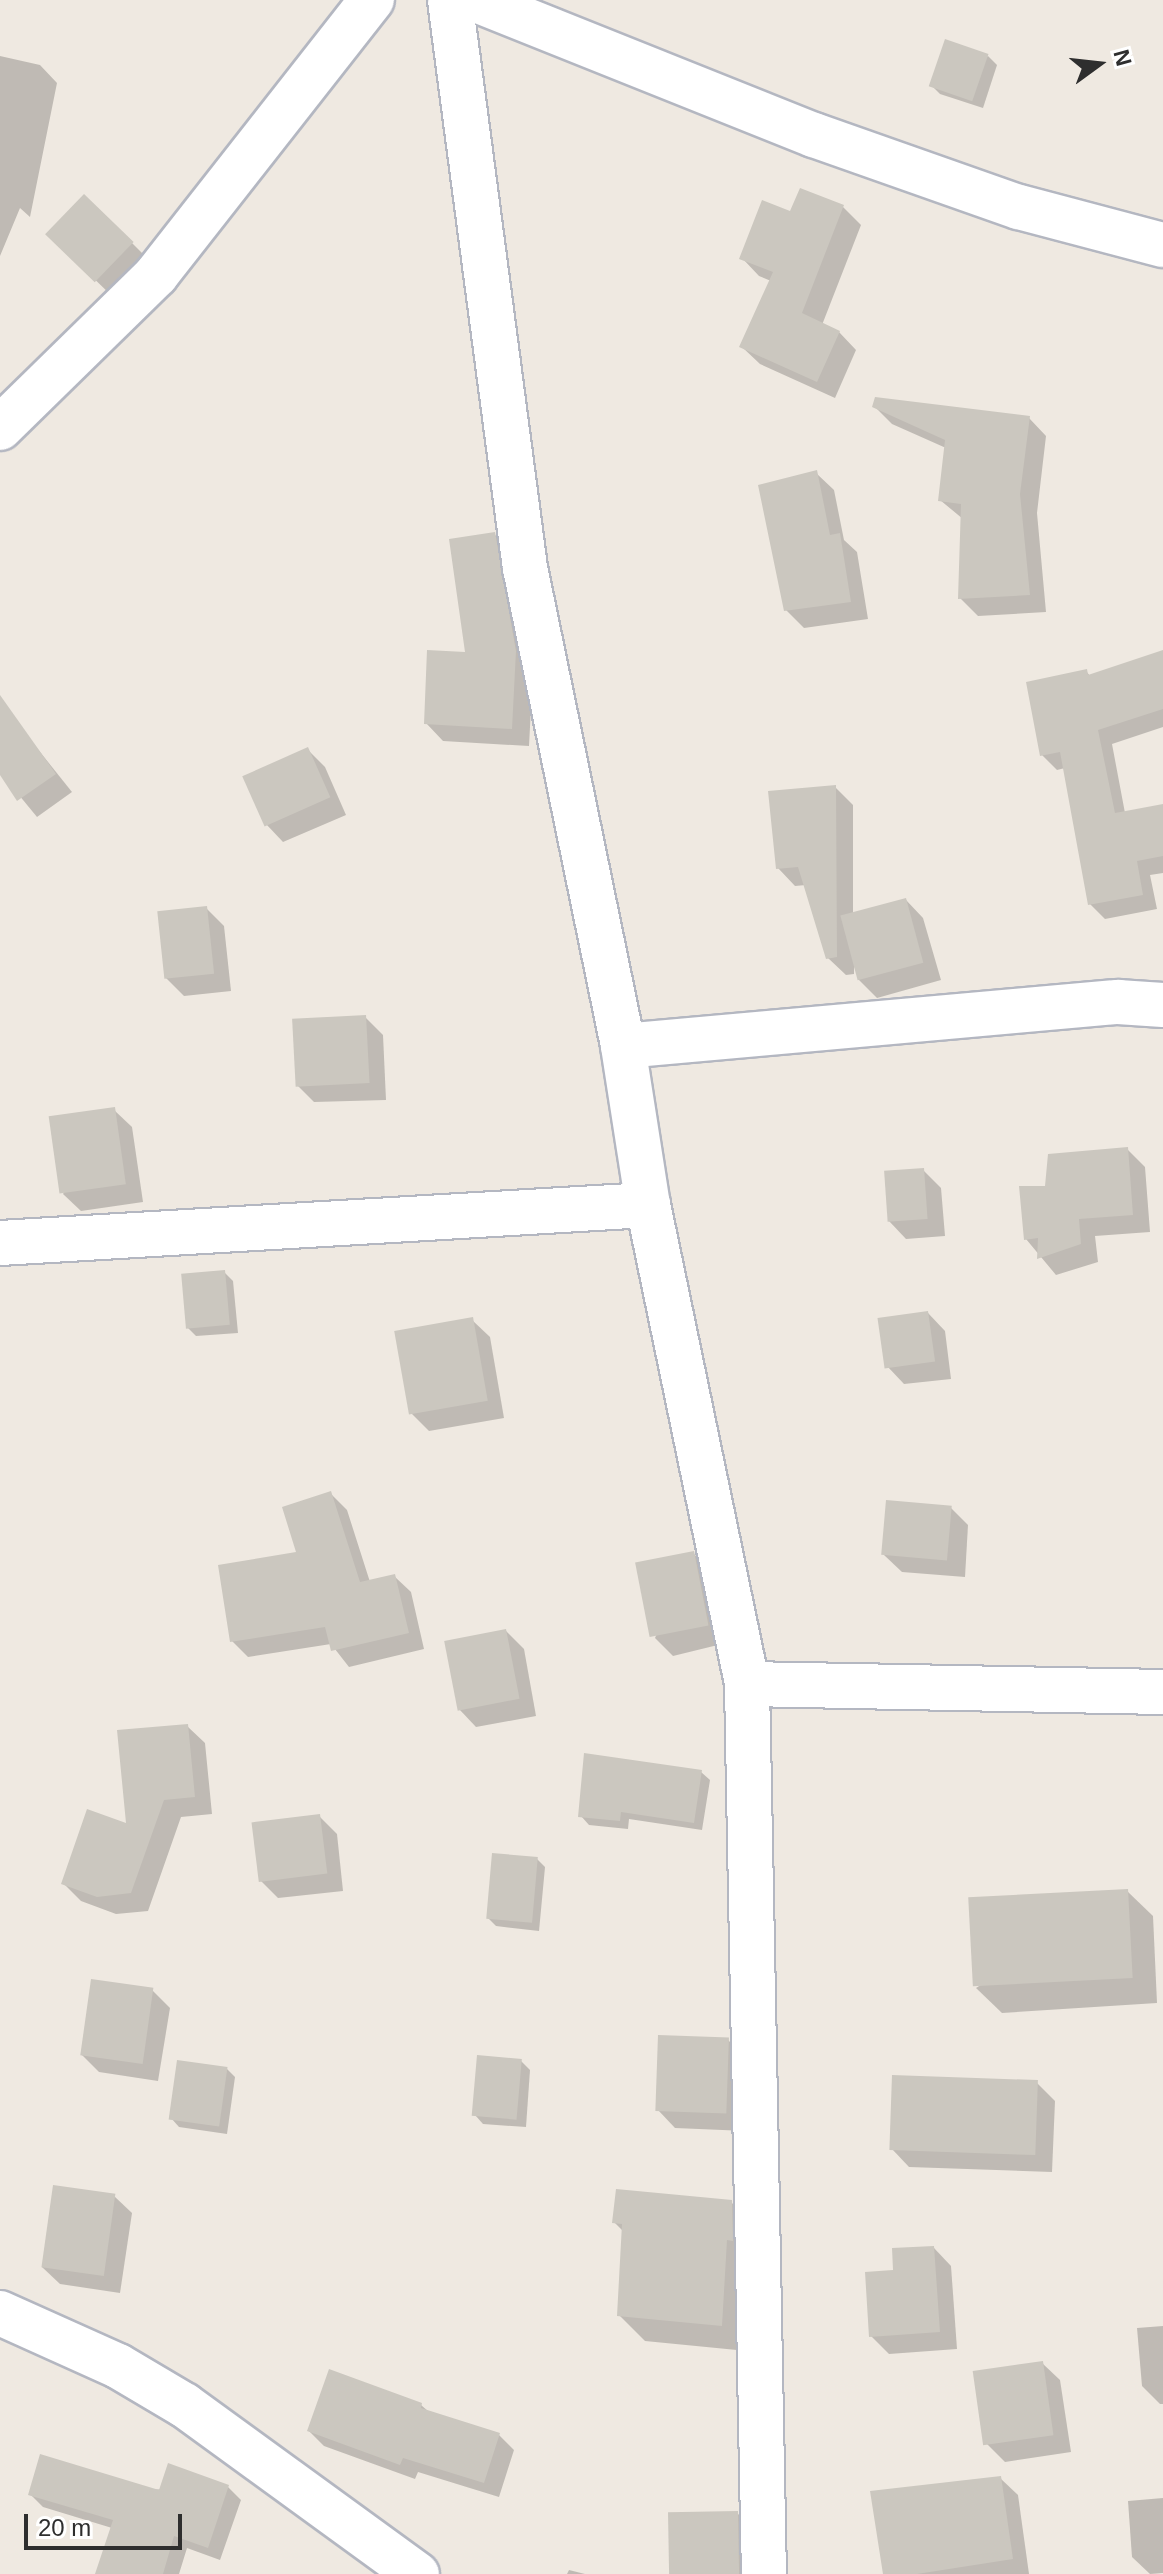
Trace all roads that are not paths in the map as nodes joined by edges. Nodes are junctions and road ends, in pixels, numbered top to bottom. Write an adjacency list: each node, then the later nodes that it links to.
1 (372, 0): 5 (street)
2 (450, 0): 7 (street)
3 (476, 0): 4 (street)
4 (1163, 245)
5 (0, 428)
6 (1163, 1005): 7 (street)
7 (623, 1046): 8 (street)
8 (648, 1205): 9 (street); 10 (street)
9 (0, 1243)
10 (747, 1684): 11 (street); 14 (street)
11 (1163, 1692)
12 (0, 2313): 13 (street)
13 (417, 2574)
14 (764, 2574)

